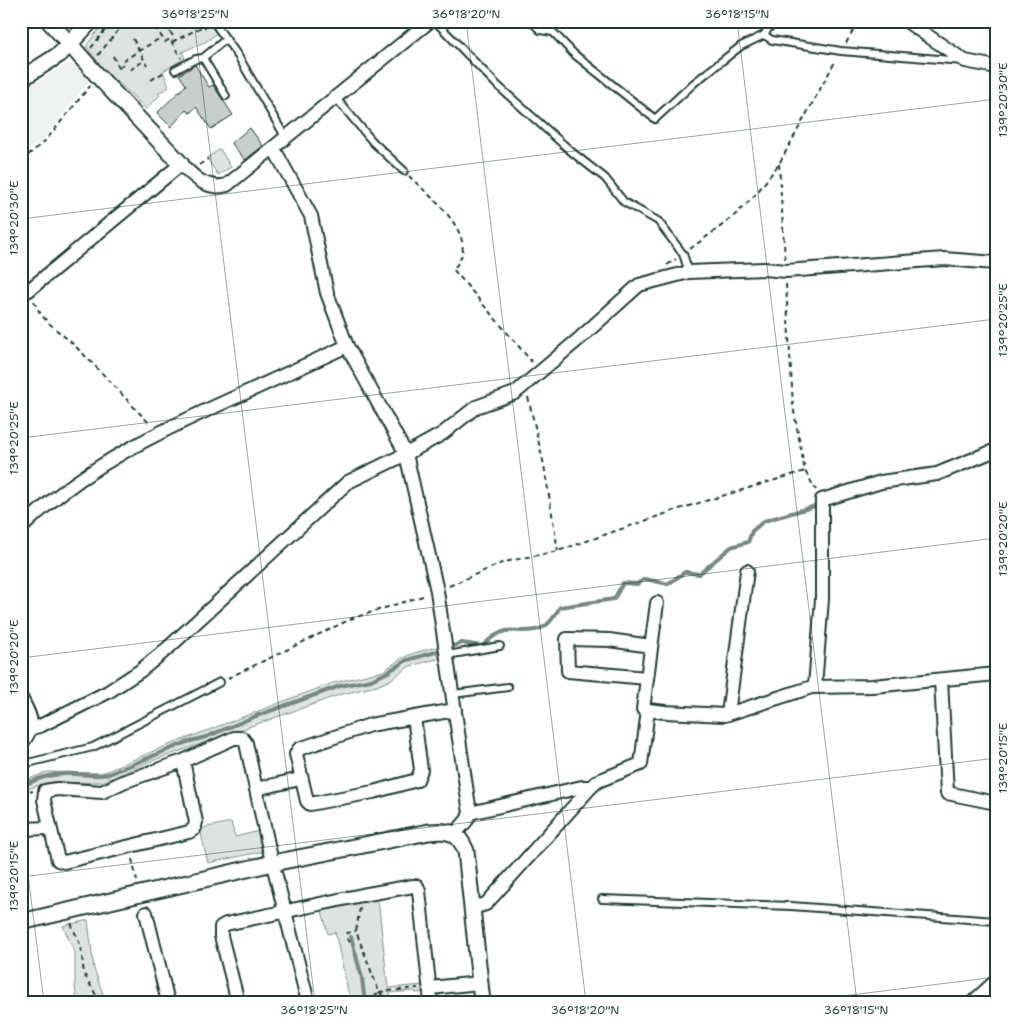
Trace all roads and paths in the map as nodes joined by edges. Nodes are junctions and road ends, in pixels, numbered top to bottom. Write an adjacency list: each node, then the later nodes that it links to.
1 (49, 21): 26 (street)
2 (90, 21): 26 (street)
3 (113, 21): 16 (path); 27 (path)
4 (129, 21): 16 (path)
5 (152, 21): 17 (path)
6 (163, 21): 17 (path)
7 (193, 21): 14 (path)
8 (430, 21): 47 (street)
9 (435, 21): 56 (lane)
10 (531, 21): 20 (lane)
11 (776, 21): 20 (lane)
12 (859, 21): 29 (path)
13 (906, 21): 34 (street)
14 (187, 22): 18 (path)
15 (210, 23): 23 (lane); 24 (path)
16 (121, 27): 30 (path)
17 (156, 28): 21 (path)
18 (182, 28)
19 (170, 32): 24 (path)
20 (764, 35): 29 (lane)
21 (162, 37): 25 (path); 28 (path)
22 (133, 39): 28 (path)
23 (226, 39): 32 (lane); 48 (lane)
24 (176, 40): 25 (path)
25 (172, 42): 35 (path)
26 (69, 45): 43 (street); 44 (street)
27 (91, 48)
28 (139, 51): 33 (path); 38 (path)
29 (841, 51): 34 (lane); 53 (path)
30 (96, 56)
31 (113, 56): 38 (path)
32 (203, 58): 35 (lane); 46 (lane)
33 (145, 60): 36 (path); 40 (path)
34 (964, 61): 37 (street)
35 (185, 64): 41 (lane)
36 (147, 65)
37 (996, 66)
38 (119, 67): 39 (path); 42 (path)
39 (114, 69)
40 (130, 70)
41 (175, 70): 45 (path)
42 (121, 72)
43 (98, 76): 51 (path); 52 (street)
44 (21, 79)
45 (151, 80)
46 (226, 96)
47 (335, 97): 48 (street); 55 (lane)
48 (286, 138): 49 (street)
49 (274, 148): 52 (street); 62 (street)
50 (208, 159): 54 (path)
51 (21, 161)
52 (181, 164): 61 (street)
53 (779, 164): 56 (path); 59 (path)
54 (199, 165)
55 (404, 171): 63 (path)
56 (683, 254): 58 (path); 60 (lane)
57 (996, 263): 59 (street)
58 (661, 269)
59 (786, 271): 60 (street); 68 (path)
60 (690, 272): 63 (street)
61 (25, 292): 65 (path)
62 (347, 346): 65 (street); 67 (street)
63 (540, 372): 64 (street)
64 (525, 385): 67 (street); 71 (path)
65 (159, 433): 70 (street)
66 (996, 450): 69 (street)
67 (406, 454): 73 (street); 90 (street)
68 (805, 471): 69 (path); 71 (path)
69 (822, 500): 82 (street)
70 (23, 521)
71 (558, 551): 73 (path)
72 (747, 571): 88 (street)
73 (437, 591): 77 (street); 81 (path)
74 (657, 603): 76 (street)
75 (500, 646): 77 (lane)
76 (651, 646): 79 (street); 79 (street)
77 (447, 655): 84 (street)
78 (996, 674): 80 (street)
79 (647, 678): 87 (street)
80 (941, 680): 82 (street); 97 (street)
81 (220, 682): 93 (lane)
82 (815, 686): 88 (street)
83 (508, 687): 84 (lane)
84 (453, 694): 86 (street)
85 (21, 698): 90 (street)
86 (455, 710): 89 (street); 98 (street)
87 (648, 710): 88 (street); 95 (street)
88 (728, 714)
89 (414, 717): 94 (street); 94 (street)
90 (32, 728): 91 (street)
91 (21, 744)
92 (183, 761): 96 (street); 99 (street); 102 (street)
93 (21, 762)
94 (300, 779): 96 (street)
95 (590, 787): 98 (street); 107 (street)
96 (256, 789): 103 (street)
97 (996, 803)
98 (470, 814): 101 (street)
99 (50, 828): 100 (street); 102 (street)
100 (21, 829)
101 (455, 834): 103 (street); 107 (street)
102 (129, 847): 104 (path)
103 (273, 863): 108 (street); 112 (street)
104 (138, 883)
105 (362, 895): 108 (street); 113 (path); 117 (street)
106 (602, 899): 111 (lane)
107 (472, 908): 116 (street)
108 (284, 912): 121 (street); 122 (street)
109 (146, 913): 120 (street)
110 (70, 921): 119 (path)
111 (996, 921)
112 (21, 922)
113 (356, 931): 114 (path); 118 (path)
114 (350, 942)
115 (996, 981): 127 (street)
116 (480, 983): 117 (street); 126 (street)
117 (430, 988): 118 (path); 125 (street)
118 (379, 992): 123 (path); 124 (path)
119 (100, 1002)
120 (168, 1002)
121 (238, 1002)
122 (308, 1002)
123 (368, 1002)
124 (386, 1002)
125 (432, 1002)
126 (482, 1002)
127 (973, 1002)

